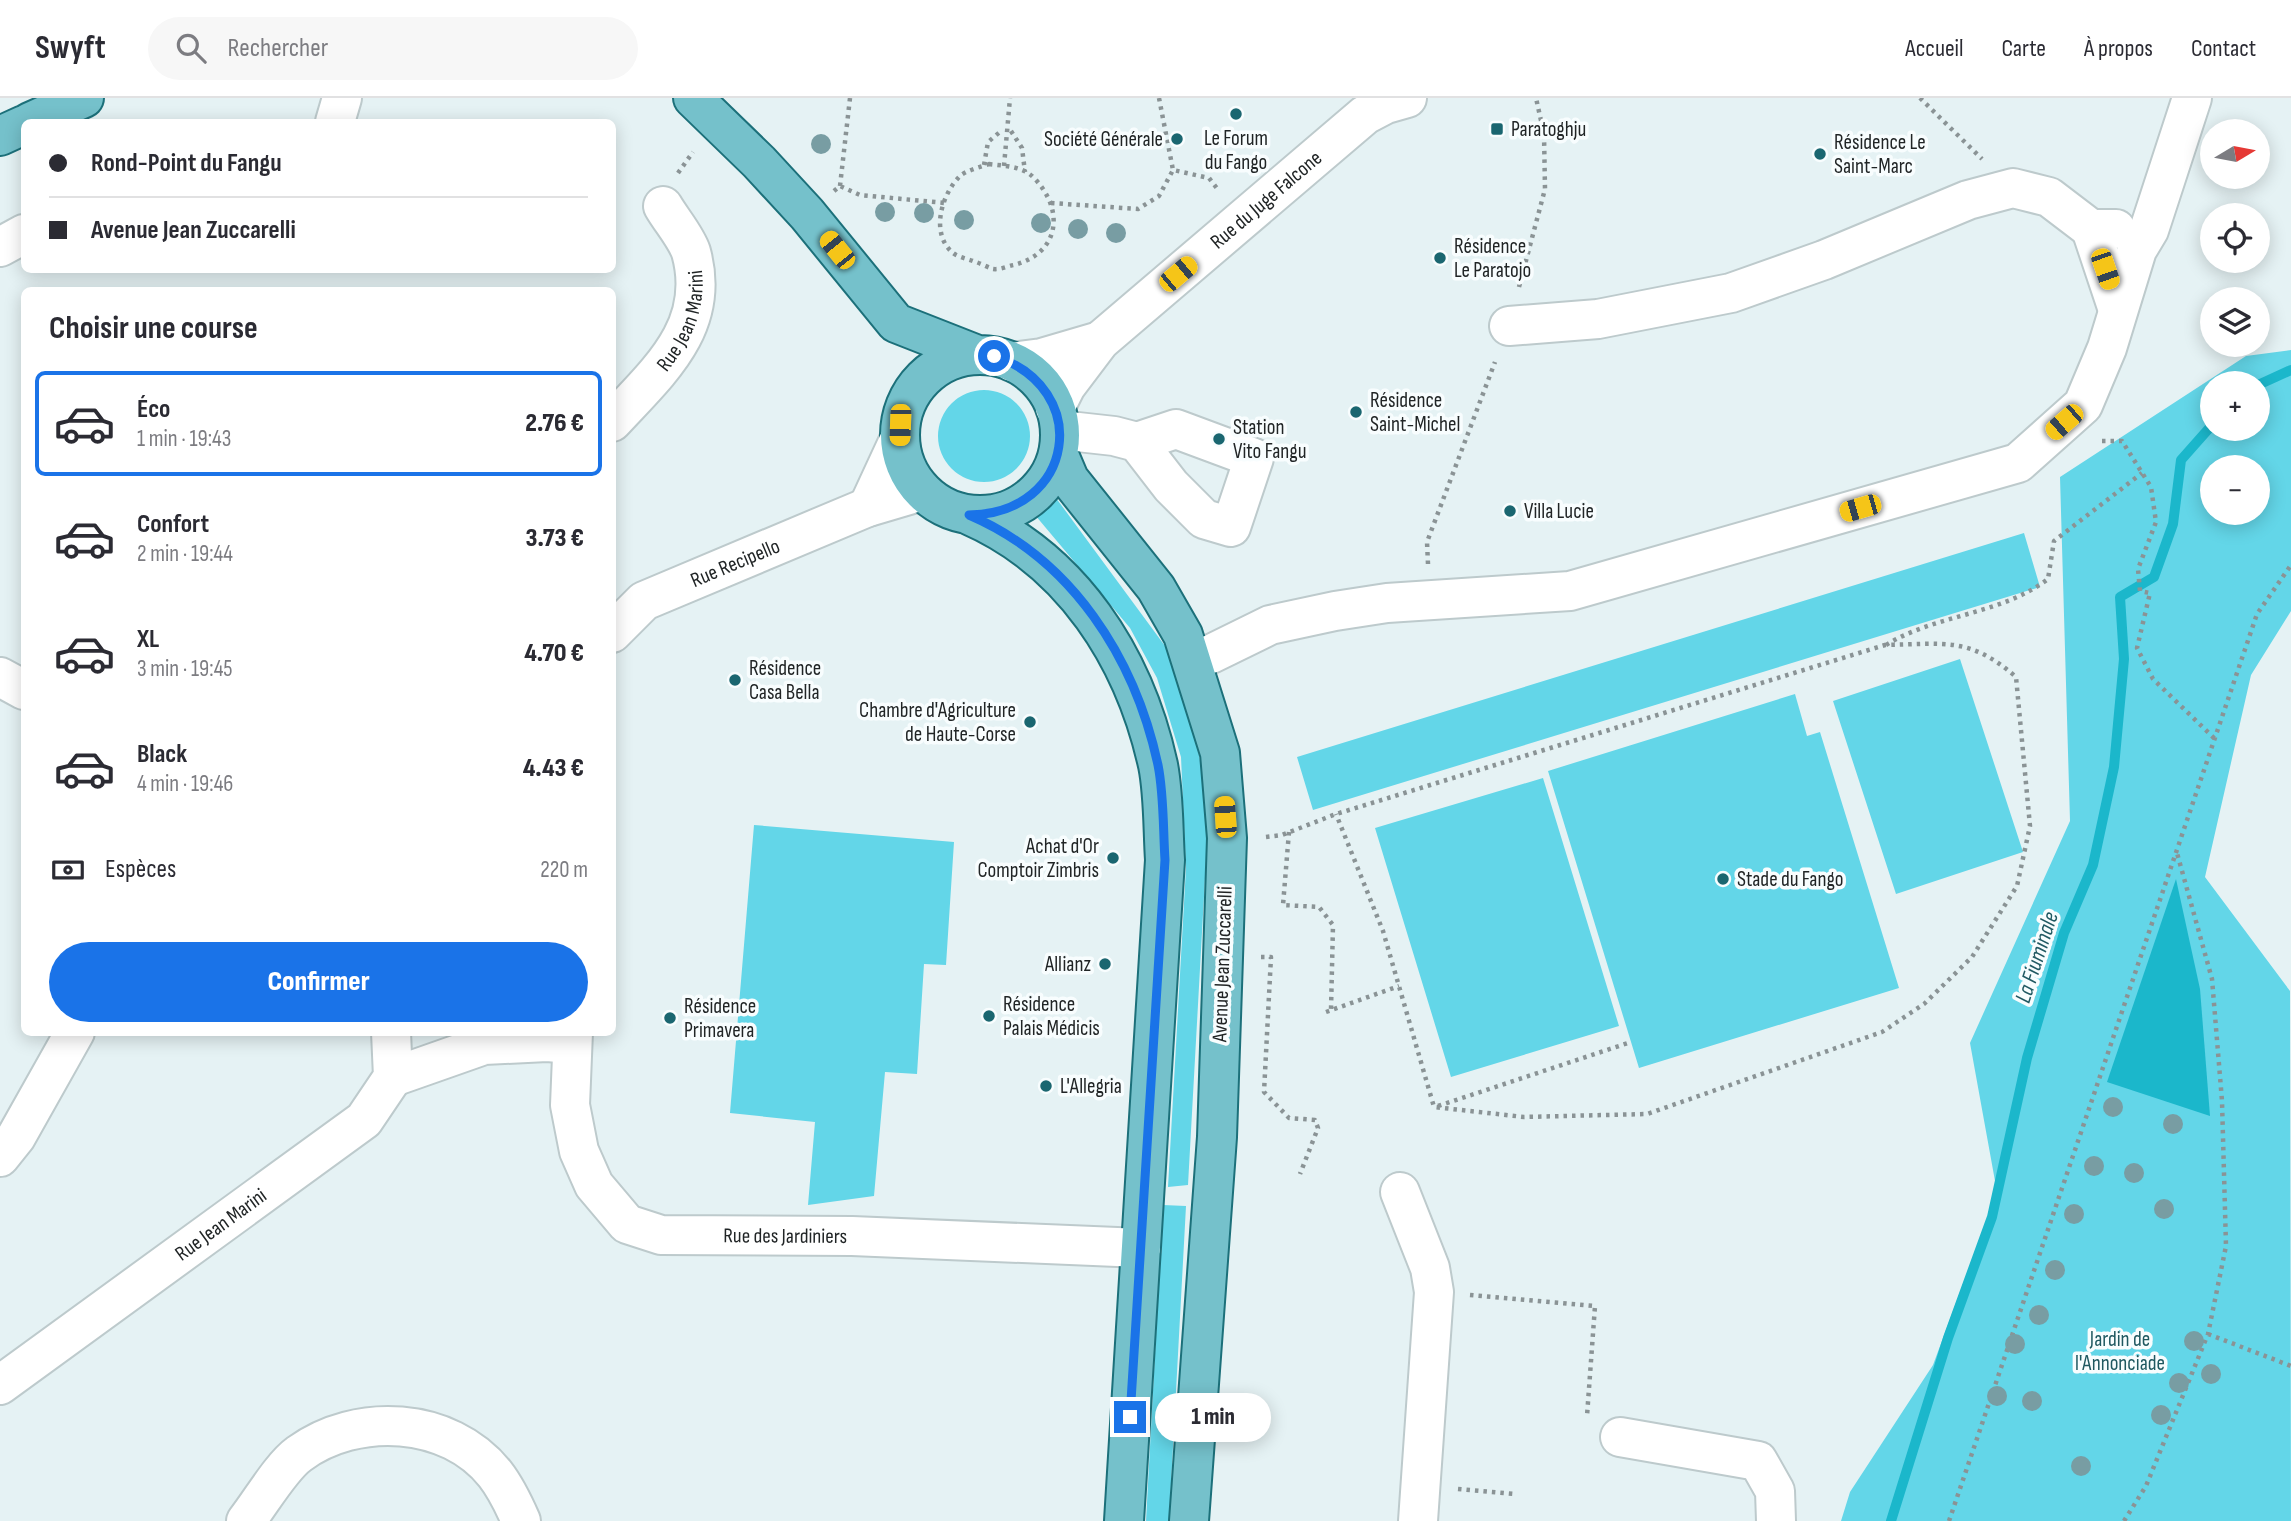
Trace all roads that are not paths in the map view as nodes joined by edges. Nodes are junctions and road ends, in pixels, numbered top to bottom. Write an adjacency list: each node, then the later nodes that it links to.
1 (342, 98): 7 (street)
2 (1407, 98): 18 (street, Rue du Juge Falcone)
3 (2192, 98): 12 (street)
4 (77, 99): 6 (main road)
5 (705, 110): 16 (main road)
6 (36, 119)
7 (336, 119)
8 (21, 126): 9 (main road)
9 (0, 136)
10 (663, 206): 21 (street, Rue Jean Marini)
11 (2091, 229): 12 (street); 15 (street); 17 (street)
12 (2149, 230): 15 (street)
13 (21, 236): 14 (street)
14 (0, 247)
15 (2118, 310): 29 (street)
16 (895, 323): 19 (main road); 22 (main road)
17 (1509, 326)
18 (1100, 341): 20 (street, Rue du Juge Falcone); 23 (street, Rue du Juge Falcone)
19 (975, 354): 20 (main road); 22 (main road)
20 (1012, 362): 23 (main road)
21 (616, 418)
22 (901, 425): 25 (main road); 26 (street)
23 (1057, 430): 24 (street); 27 (main road); 29 (main road, Avenue Jean Zuccarelli)
24 (1137, 442)
25 (922, 491): 26 (street, Rue Recipello); 27 (main road)
26 (868, 507): 28 (street, Rue Recipello)
27 (969, 515): 38 (main road)
28 (616, 628)
29 (1192, 659): 45 (main road, Avenue Jean Zuccarelli)
30 (0, 677): 31 (street)
31 (21, 688)
32 (73, 1036): 36 (street)
33 (391, 1036): 35 (street)
34 (573, 1038): 35 (street); 38 (street, Rue des Jardiniers)
35 (393, 1077): 39 (street, Rue Jean Marini)
36 (0, 1157)
37 (1400, 1192): 41 (street)
38 (1141, 1248): 44 (main road)
39 (0, 1385)
40 (1620, 1437): 46 (street)
41 (1418, 1504)
42 (246, 1521): 43 (street)
43 (520, 1521)
44 (1124, 1521)
45 (1189, 1521)
46 (1776, 1521)

